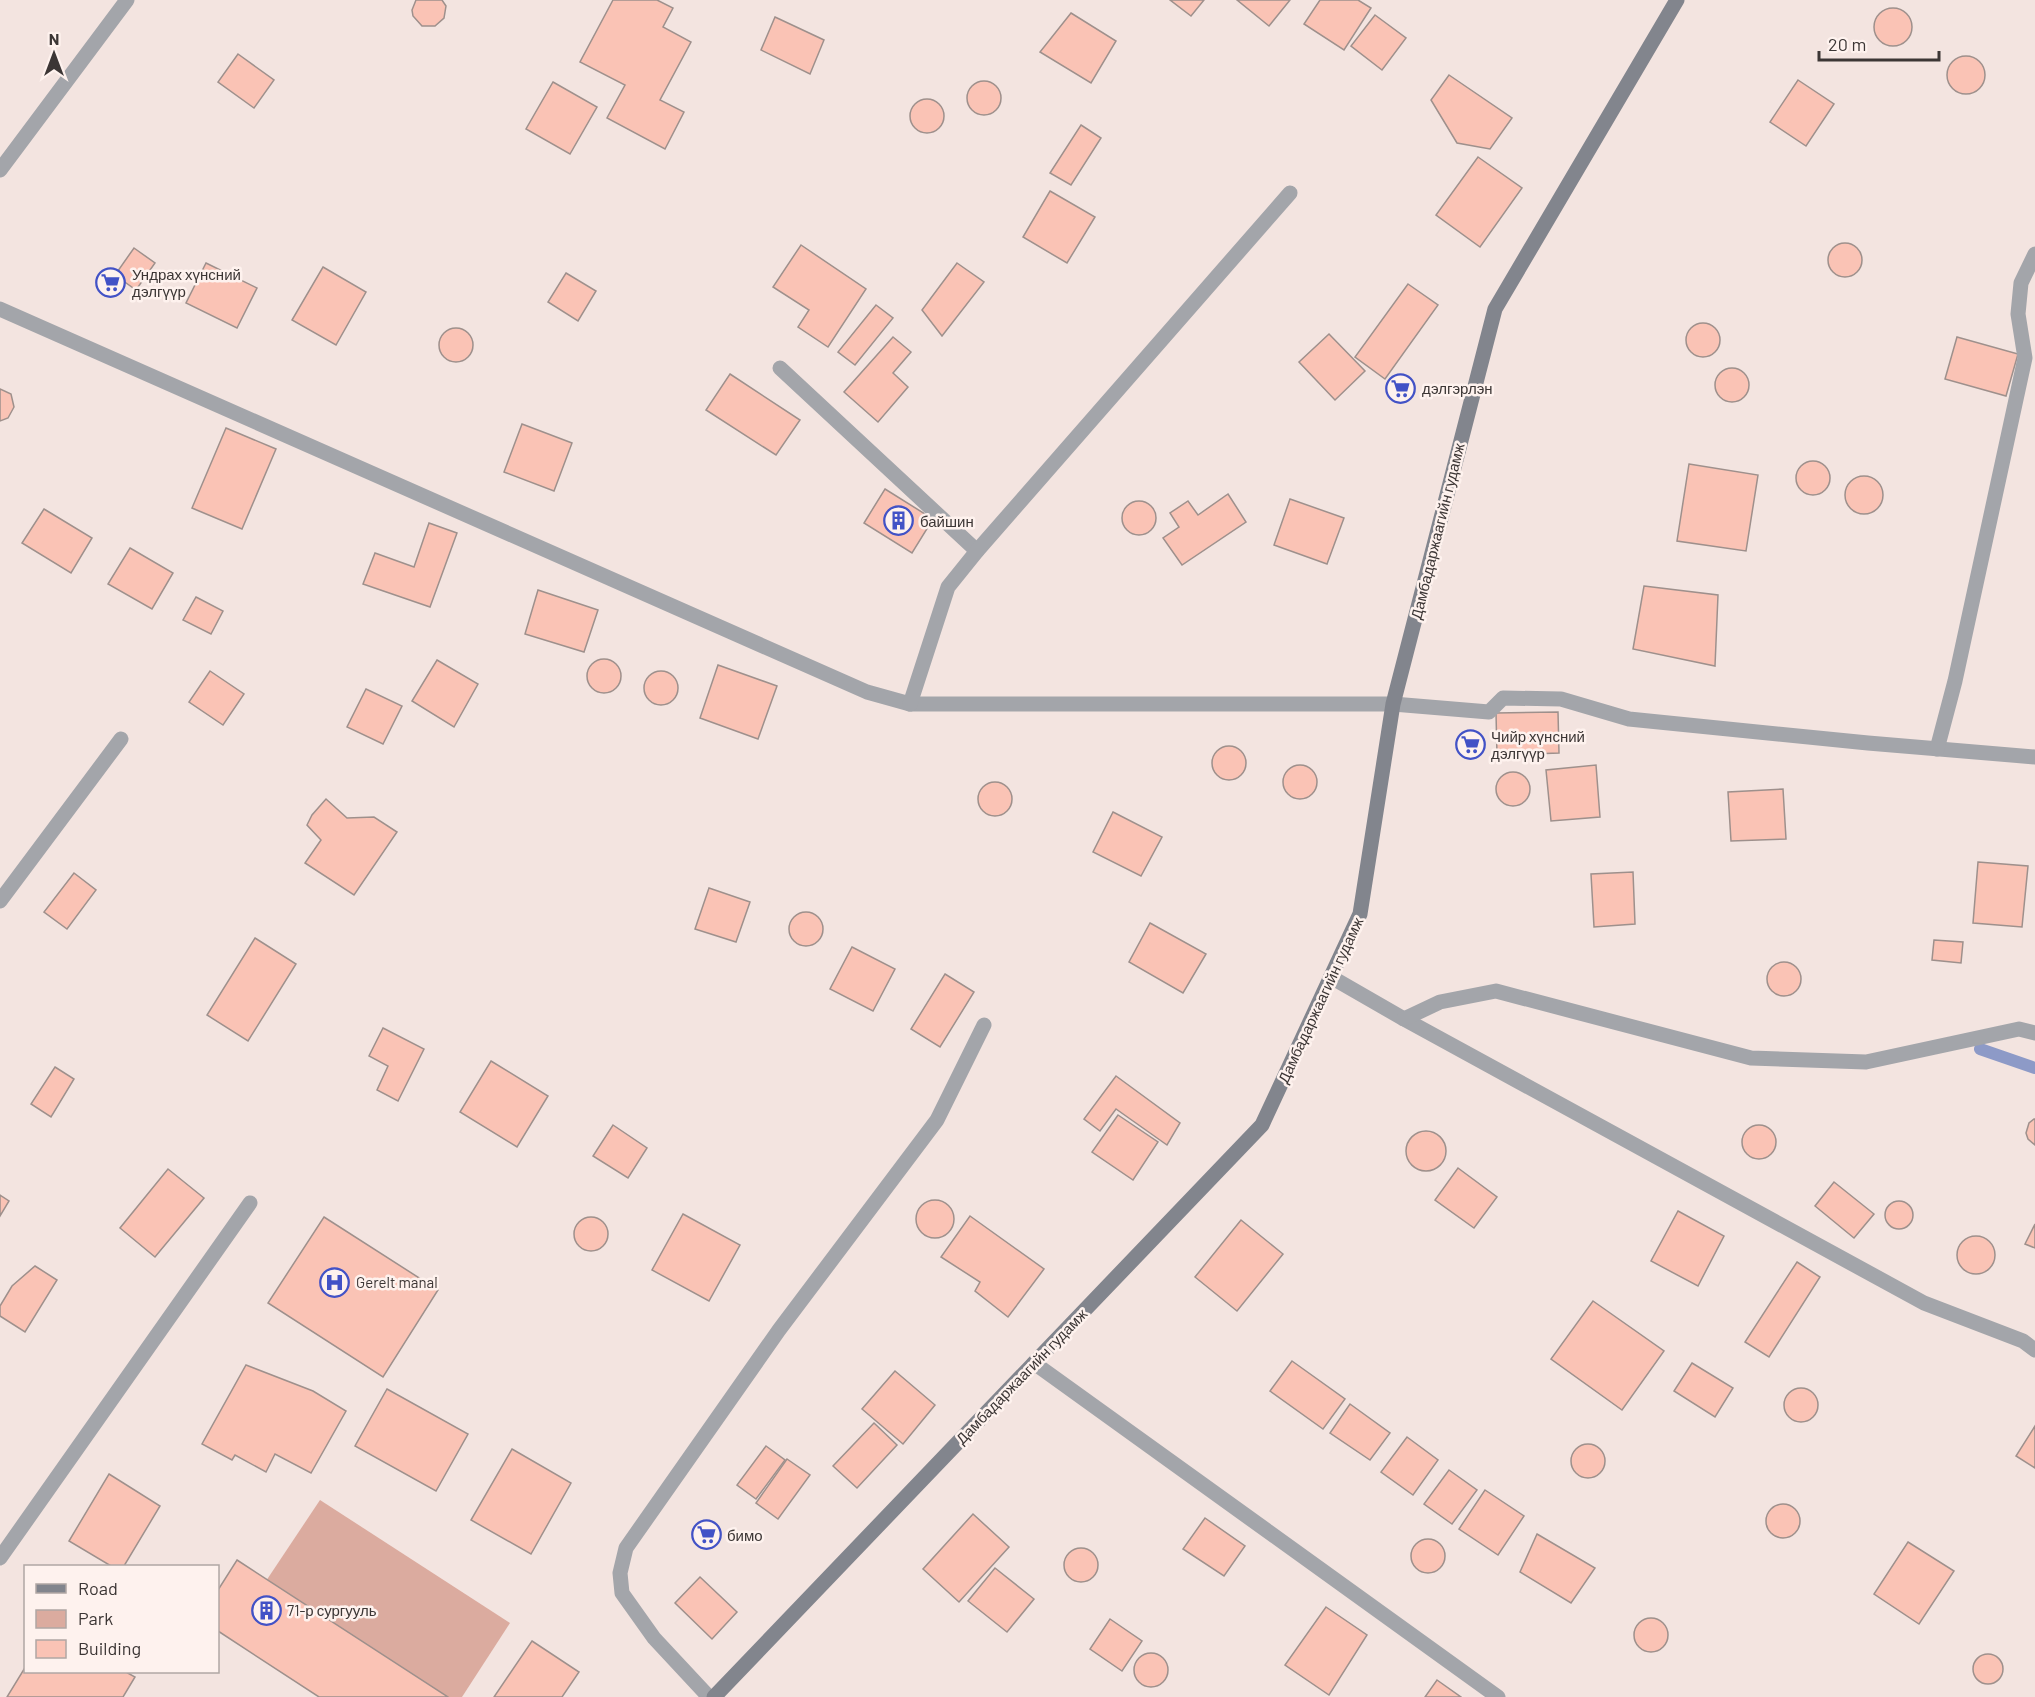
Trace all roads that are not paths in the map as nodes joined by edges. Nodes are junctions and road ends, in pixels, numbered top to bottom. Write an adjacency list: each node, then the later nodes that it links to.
1 (127, 0): 3 (street)
2 (1677, 0): 10 (main road, Дамбадаржаагийн гудамж)
3 (0, 170)
4 (1290, 193): 8 (street)
5 (2035, 254): 12 (street)
6 (0, 309): 9 (street)
7 (780, 368): 8 (street)
8 (977, 550): 9 (street)
9 (910, 704): 10 (street)
10 (1393, 704): 12 (street); 15 (main road, Дамбадаржаагийн гудамж)
11 (121, 740): 14 (street)
12 (1936, 749): 13 (street)
13 (2035, 757)
14 (0, 901)
15 (1331, 977): 16 (street); 21 (main road, Дамбадаржаагийн гудамж)
16 (1404, 1019): 18 (street); 20 (street)
17 (984, 1025): 23 (street)
18 (2035, 1033)
19 (250, 1203): 22 (street)
20 (2035, 1350)
21 (1034, 1363): 24 (main road, Дамбадаржаагийн гудамж); 25 (street)
22 (0, 1557)
23 (709, 1697)
24 (714, 1697)
25 (1498, 1697)

